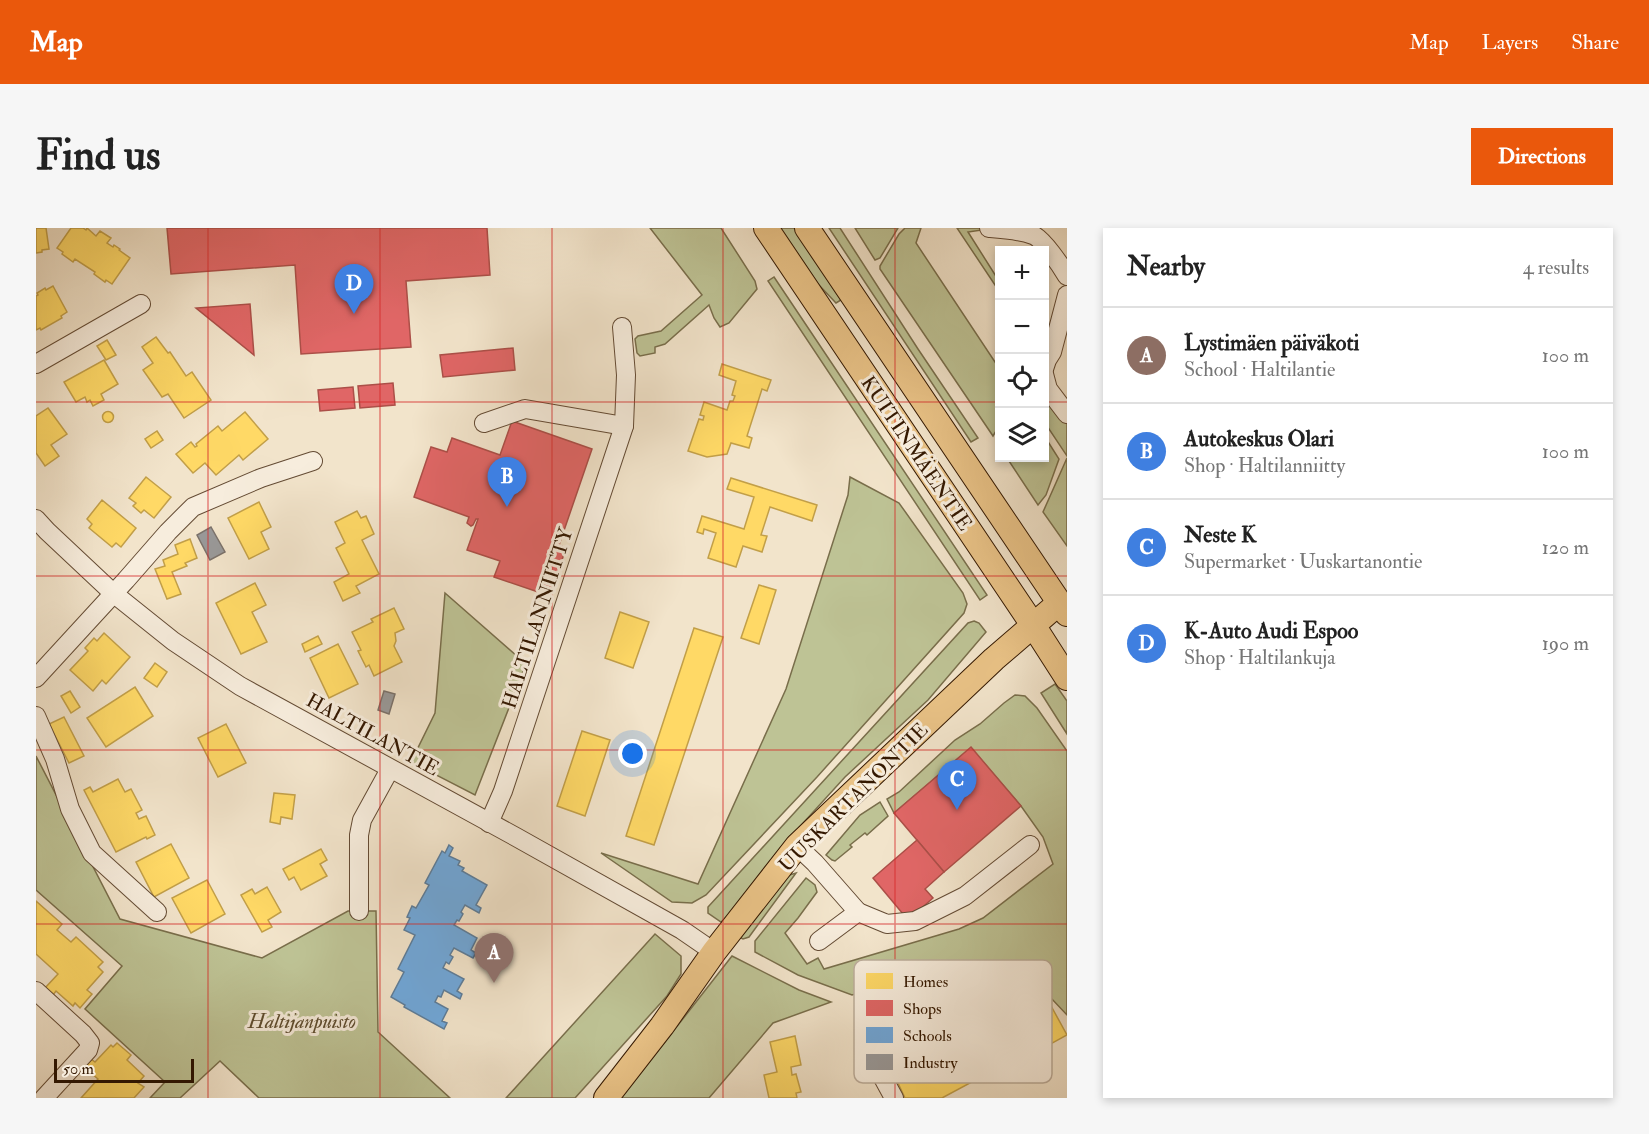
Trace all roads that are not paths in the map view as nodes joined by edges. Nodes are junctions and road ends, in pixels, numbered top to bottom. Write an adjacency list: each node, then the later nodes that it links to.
1 (766, 228): 18 (main road, KUITINMÄENTIE)
2 (807, 228): 17 (main road, KUITINMÄENTIE)
3 (989, 228): 4 (street)
4 (1067, 276)
5 (1067, 295): 8 (street)
6 (141, 304): 9 (street)
7 (622, 327): 13 (street, HALTILANNIITTY)
8 (1049, 357)
9 (36, 364)
10 (1049, 390): 11 (street)
11 (1067, 414)
12 (484, 423): 13 (street)
13 (624, 426): 23 (street, HALTILANNIITTY)
14 (313, 461): 16 (street)
15 (36, 519): 16 (street, HALTILANTIE)
16 (113, 593): 19 (street); 22 (street, HALTILANTIE)
17 (1064, 604): 18 (main road, UUSKARTANONTIE)
18 (1034, 625): 20 (main road, KUITINMÄENTIE); 25 (main road, UUSKARTANONTIE)
19 (36, 678)
20 (1067, 678)
21 (36, 716): 27 (street)
22 (390, 768): 23 (street, HALTILANTIE); 26 (street)
23 (489, 823): 30 (street, HALTILANTIE)
24 (1030, 845): 28 (street)
25 (797, 846): 28 (street); 30 (main road, UUSKARTANONTIE)
26 (358, 911)
27 (157, 912)
28 (858, 912): 29 (street)
29 (819, 941)
30 (714, 952): 34 (main road, UUSKARTANONTIE)
31 (36, 991): 33 (street)
32 (886, 1083): 35 (street)
33 (44, 1098)
34 (606, 1098)
35 (894, 1098)

